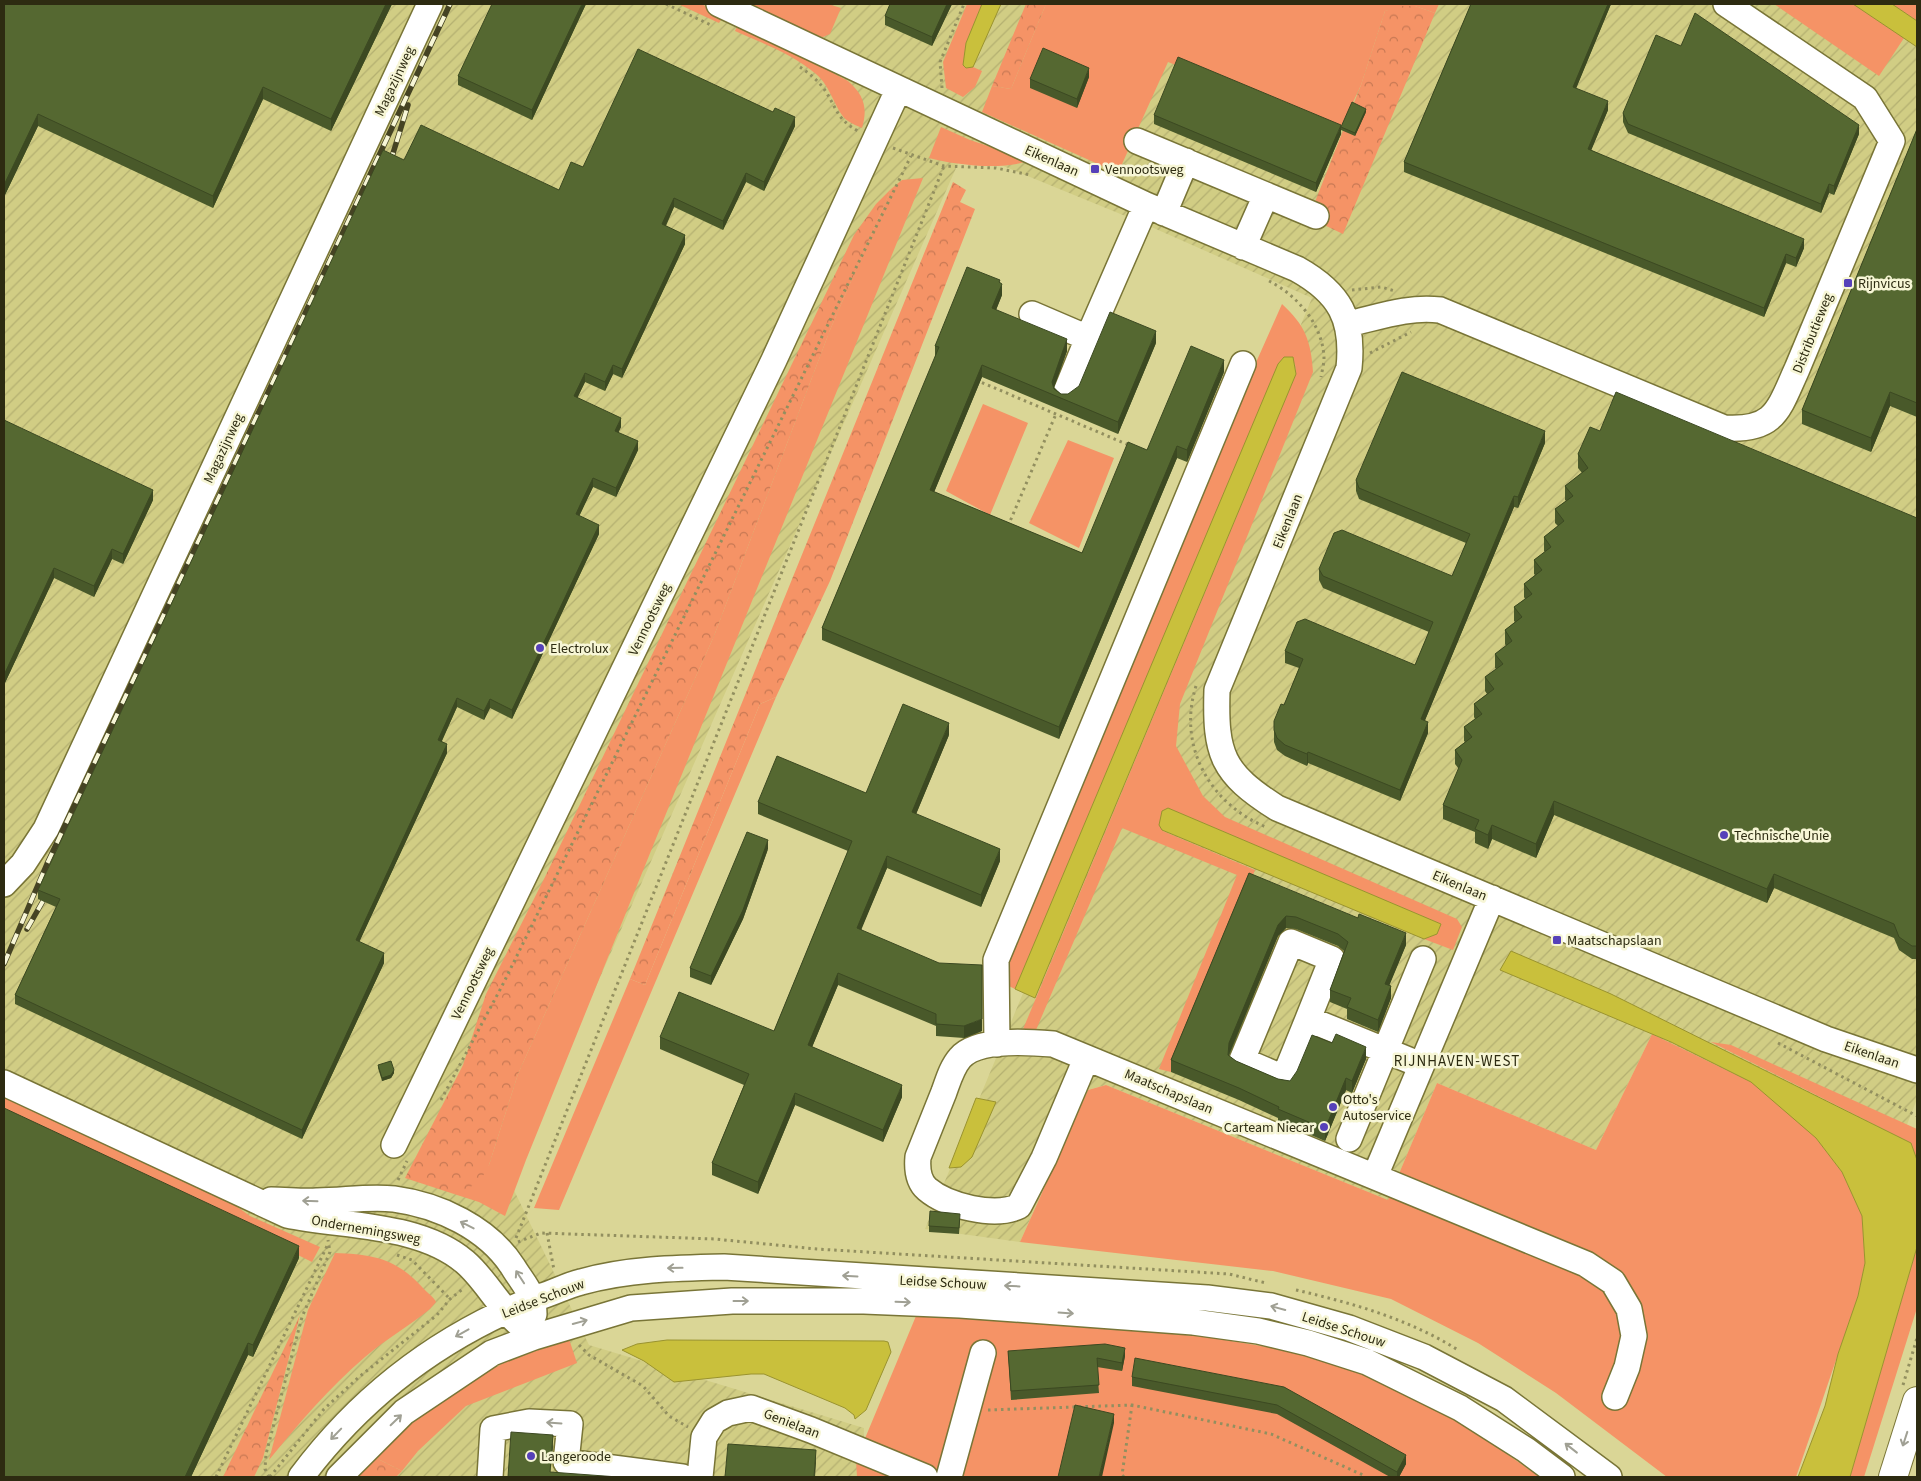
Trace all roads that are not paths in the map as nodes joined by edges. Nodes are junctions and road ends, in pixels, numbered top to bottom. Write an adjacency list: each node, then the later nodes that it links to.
1 (430, 4): 16 (street, Magazijnweg)
2 (719, 4): 4 (street, Eikenlaan)
3 (1726, 4): 12 (street, Distributieweg)
4 (898, 90): 8 (street, Eikenlaan); 29 (street, Vennootsweg)
5 (1137, 141): 6 (street)
6 (1186, 161): 7 (street); 8 (street)
7 (1266, 195): 9 (street); 10 (street)
8 (1155, 209): 10 (street, Eikenlaan); 13 (street)
9 (1316, 216)
10 (1243, 248): 12 (street, Eikenlaan)
11 (1032, 314): 13 (street)
12 (1348, 324): 17 (street, Eikenlaan)
13 (1088, 338): 15 (street)
14 (1243, 364): 21 (street)
15 (1066, 392)
16 (4, 884)
17 (1492, 898): 20 (street, Eikenlaan); 24 (street)
18 (1423, 959): 22 (street)
19 (1308, 1019): 19 (street); 22 (street)
20 (1826, 1038): 25 (street, Eikenlaan); 27 (street, Eikenlaan)
21 (997, 1044): 23 (street, Maatschapslaan); 23 (street, Maatschapslaan)
22 (1386, 1050): 24 (street); 28 (street)
23 (1080, 1056): 30 (street, Maatschapslaan)
24 (1420, 1065): 30 (street)
25 (1917, 1070)
26 (4, 1083): 31 (street, Ondernemingsweg)
27 (1917, 1087)
28 (1349, 1139)
29 (403, 1149)
30 (1375, 1176): 36 (street, Maatschapslaan)
31 (252, 1199): 32 (street, Ondernemingsweg, one-way to 31); 33 (street, Ondernemingsweg)
32 (534, 1300): 33 (street, Leidse Schouw); 34 (street); 46 (street, Leidse Schouw, one-way to 32)
33 (506, 1311): 34 (street, Ondernemingsweg); 38 (street, Leidse Schouw, one-way to 38)
34 (534, 1337): 39 (street, Leidse Schouw, one-way to 34); 45 (street, Leidse Schouw, one-way to 45)
35 (984, 1353): 44 (street)
36 (1615, 1397)
37 (1917, 1401): 47 (main road, one-way to 47)
38 (301, 1477)
39 (339, 1477)
40 (490, 1477): 41 (street, one-way to 40)
41 (682, 1477)
42 (700, 1477): 43 (street, Genielaan)
43 (925, 1477)
44 (948, 1477)
45 (1562, 1477)
46 (1610, 1477)
47 (1893, 1477)

